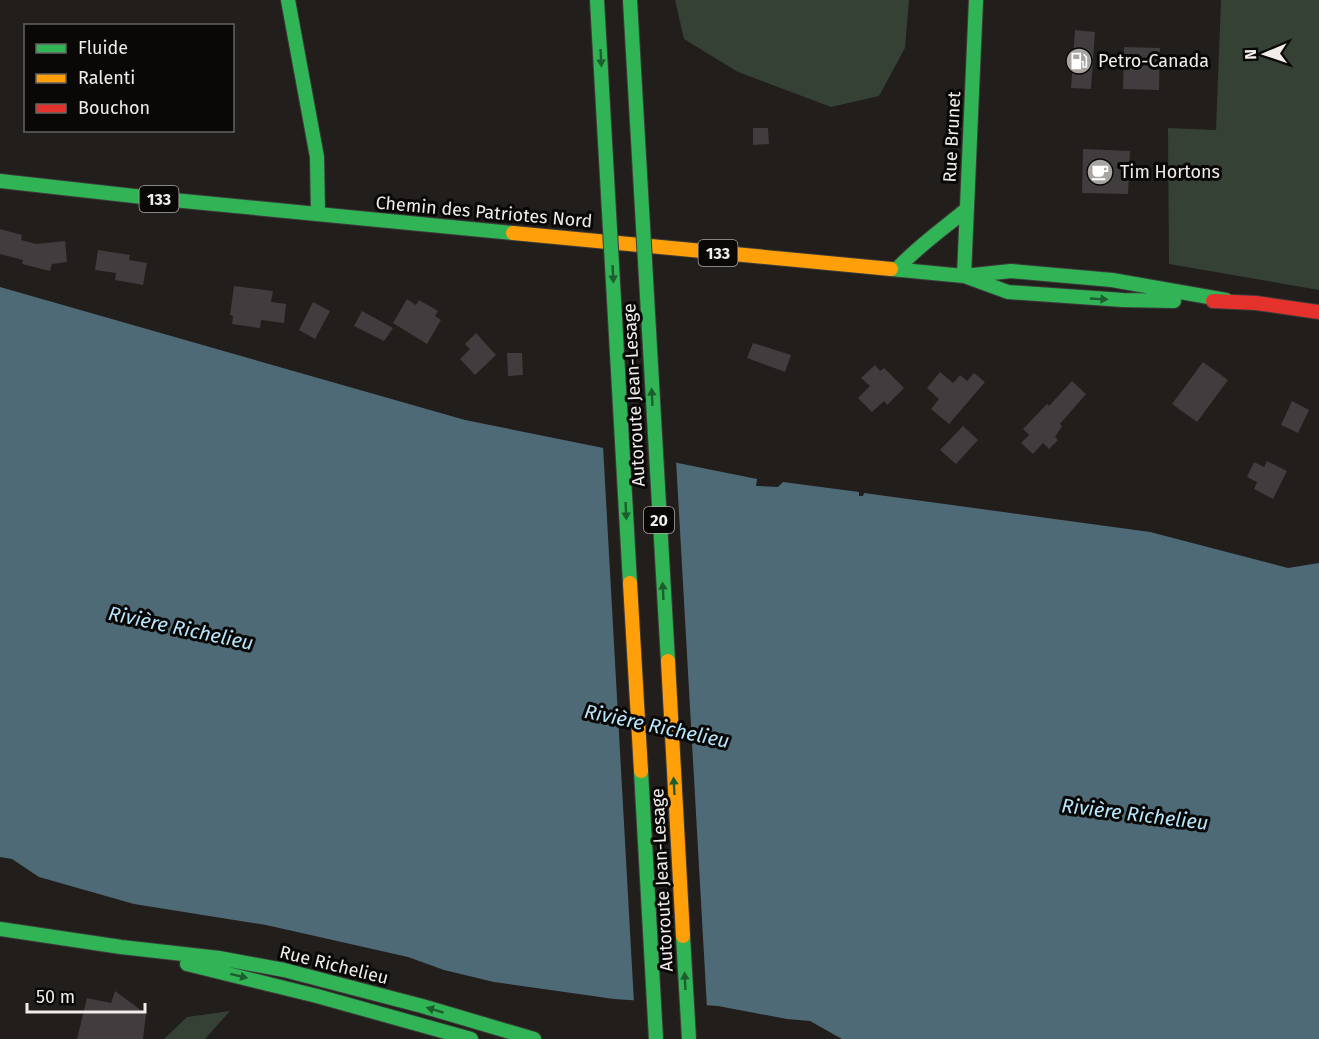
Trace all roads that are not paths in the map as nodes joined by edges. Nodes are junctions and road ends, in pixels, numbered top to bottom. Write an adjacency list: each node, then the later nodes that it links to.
1 (288, 0): 7 (main road)
2 (597, 0): 18 (main road, Autoroute Jean-Lesage / 20, one-way to 18, bridge)
3 (630, 0): 19 (main road, Autoroute Jean-Lesage / 20, one-way to 3, bridge)
4 (975, 0): 6 (main road, Rue Brunet)
5 (0, 181): 7 (main road, Chemin des Patriotes Nord / 133)
6 (967, 209): 8 (main road); 9 (main road, Rue Brunet)
7 (318, 214): 8 (main road, Chemin des Patriotes Nord / 133)
8 (897, 269): 9 (main road, Chemin des Patriotes Nord / 133)
9 (964, 276): 10 (main road, Chemin des Patriotes Nord / 133); 10 (main road, Chemin des Patriotes Nord / 133, one-way to 10)
10 (1226, 300): 11 (main road, Chemin des Patriotes Nord / 133)
11 (1319, 312)
12 (0, 929): 13 (main road, Rue Richelieu)
13 (121, 947): 14 (main road, Rue Richelieu, one-way to 13); 16 (main road, Rue Richelieu, one-way to 16)
14 (490, 1033): 15 (main road, Rue Richelieu)
15 (506, 1035): 17 (main road, Rue Richelieu)
16 (471, 1039)
17 (534, 1039)
18 (656, 1039)
19 (689, 1039)

